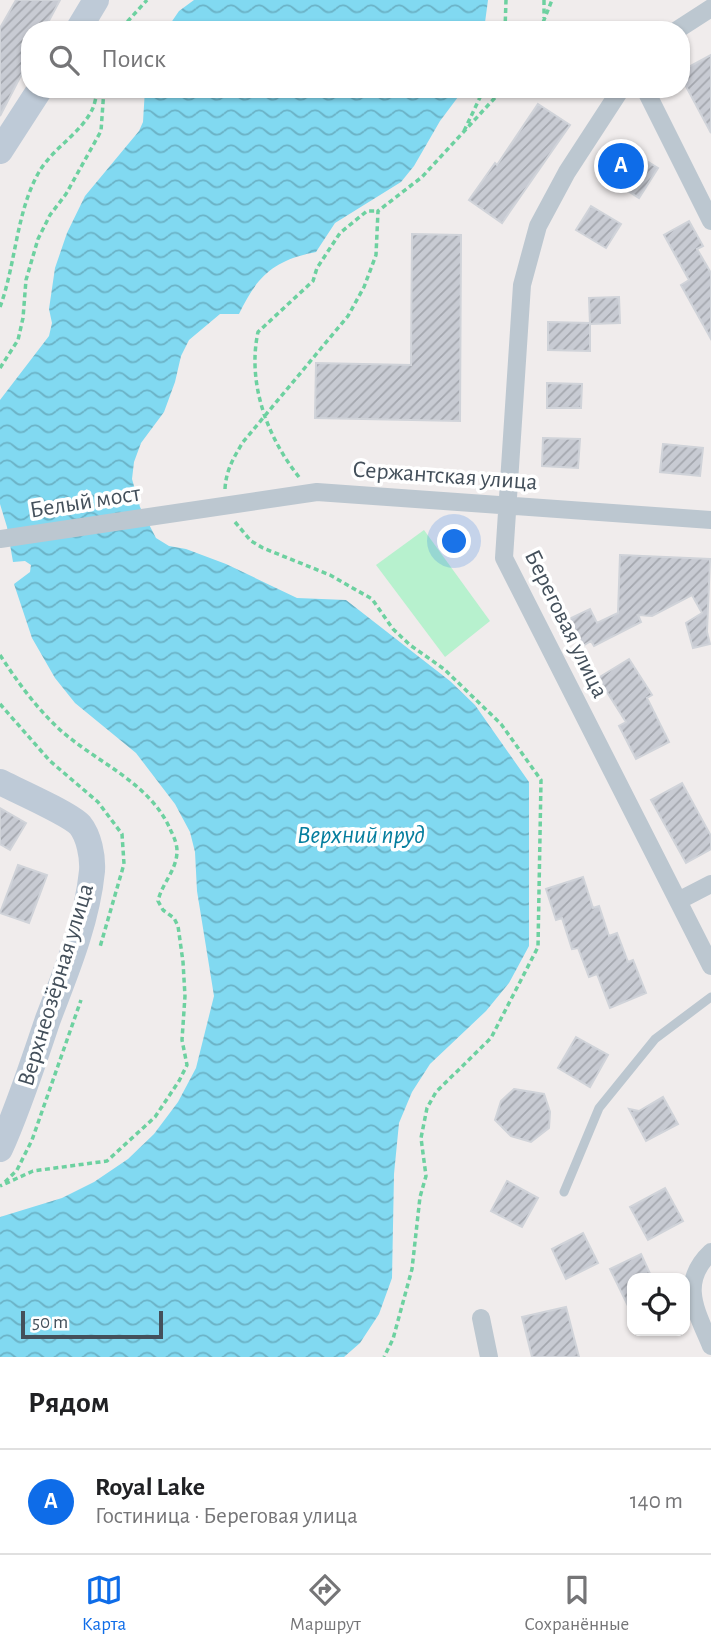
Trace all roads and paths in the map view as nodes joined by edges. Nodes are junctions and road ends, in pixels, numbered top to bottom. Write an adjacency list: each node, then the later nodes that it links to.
1 (96, 0): 8 (street)
2 (145, 0): 9 (path)
3 (506, 0): 10 (path)
4 (544, 0): 7 (path)
5 (552, 0): 7 (path)
6 (711, 8): 11 (street)
7 (544, 20)
8 (83, 21)
9 (128, 21)
10 (505, 21)
11 (690, 22)
12 (34, 98): 20 (street)
13 (95, 98): 23 (path)
14 (103, 98): 24 (path)
15 (480, 98): 19 (path)
16 (495, 98): 19 (path)
17 (615, 98): 28 (street, Береговая улица)
18 (650, 98): 22 (street)
19 (462, 136): 21 (path)
20 (0, 151)
21 (378, 211): 25 (path); 25 (path)
22 (711, 221)
23 (0, 307)
24 (0, 368)
25 (265, 416): 26 (path); 27 (path)
26 (317, 492): 27 (street, Сержантская улица); 28 (street, Сержантская улица)
27 (227, 505): 29 (street, Сержантская улица); 44 (path)
28 (505, 505): 30 (street, Сержантская улица); 35 (street, Береговая улица)
29 (176, 513): 31 (street, Белый мост)
30 (711, 520)
31 (0, 539)
32 (0, 655): 39 (path)
33 (0, 782): 38 (street, Верхнеозёрная улица)
34 (711, 884): 35 (street)
35 (678, 901): 36 (street, Береговая улица)
36 (711, 966)
37 (711, 997): 40 (lane)
38 (0, 1150)
39 (0, 1186)
40 (564, 1192)
41 (711, 1252): 43 (street)
42 (481, 1318): 45 (street)
43 (711, 1346)
44 (384, 1357)
45 (489, 1357)

